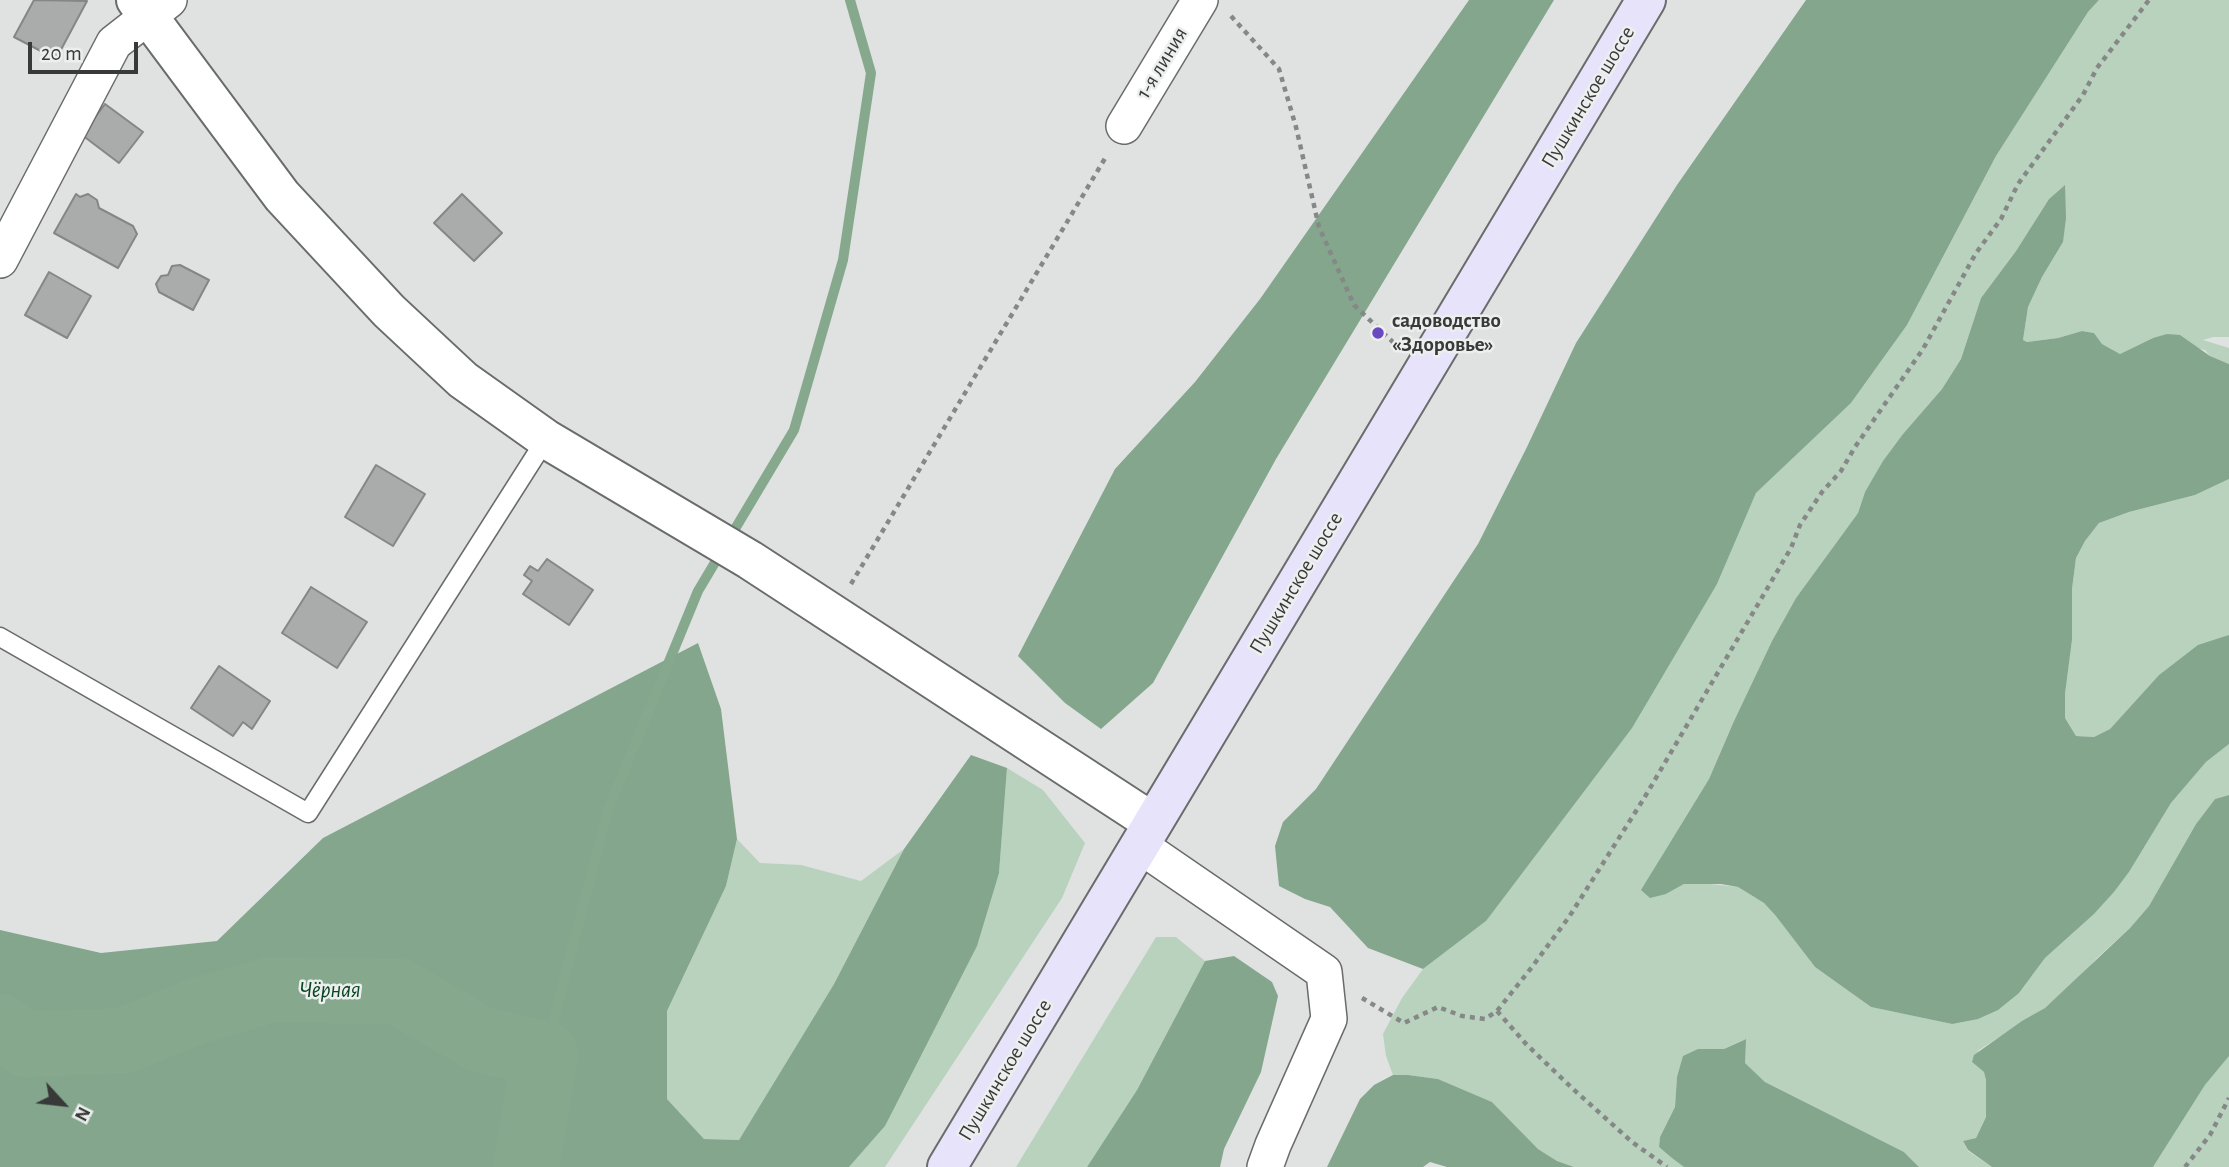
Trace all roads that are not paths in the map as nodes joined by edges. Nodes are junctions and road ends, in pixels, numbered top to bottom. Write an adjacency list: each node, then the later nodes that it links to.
1 (1646, 0): 8 (main road, Пушкинское шоссе)
2 (150, 5): 5 (street); 6 (street)
3 (1213, 5): 4 (street, 1-я линия)
4 (1124, 126)
5 (0, 260)
6 (546, 439): 7 (lane); 8 (street)
7 (0, 637)
8 (1146, 833): 9 (main road, Пушкинское шоссе); 10 (street)
9 (947, 1167)
10 (1265, 1167)

